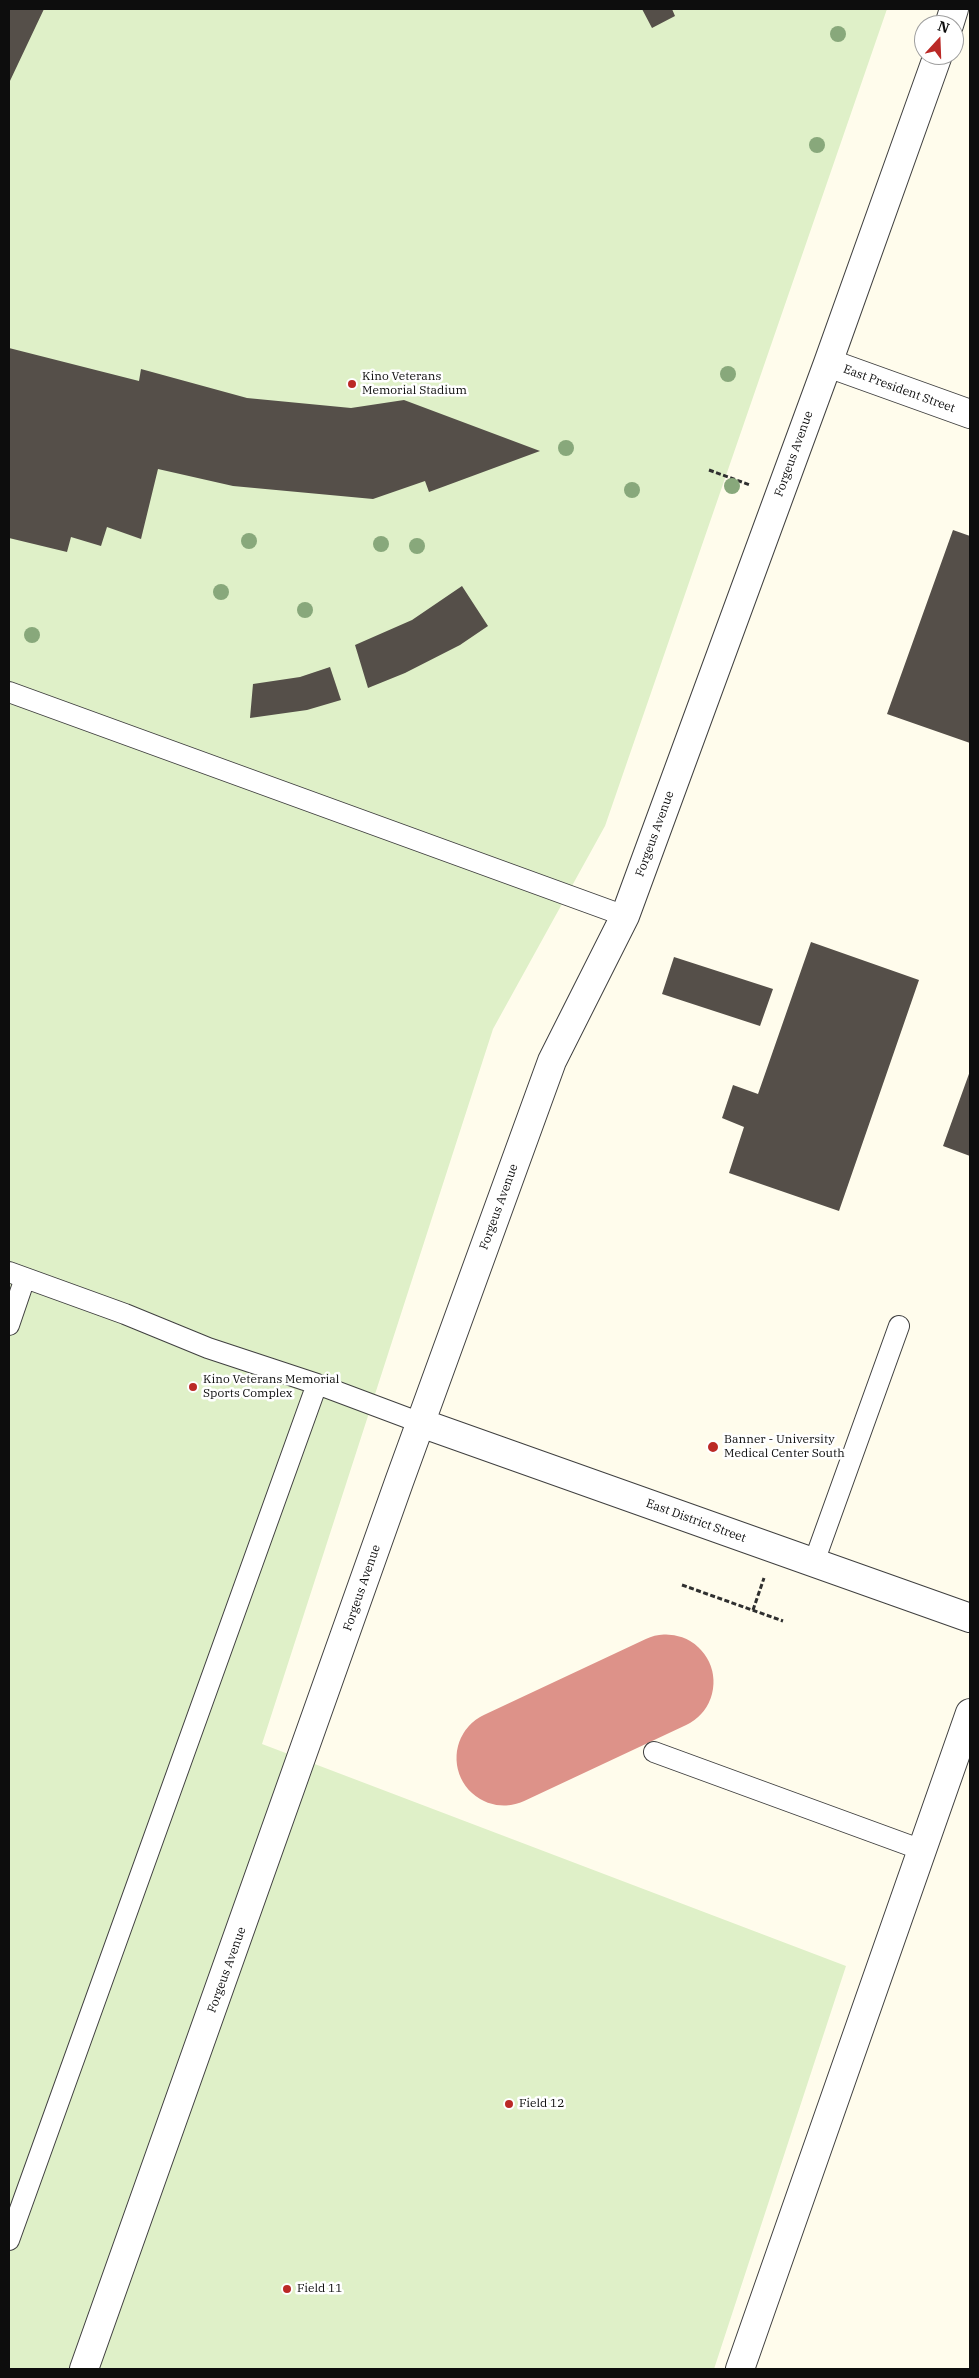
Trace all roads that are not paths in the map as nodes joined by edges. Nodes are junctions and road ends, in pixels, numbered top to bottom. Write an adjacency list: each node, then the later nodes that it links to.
1 (934, 65): 2 (street, Forgeus Avenue)
2 (828, 363): 3 (street, East President Street); 5 (street, Forgeus Avenue)
3 (970, 414)
4 (9, 692): 5 (lane)
5 (625, 916): 10 (street, Forgeus Avenue)
6 (17, 1275): 7 (lane); 9 (lane)
7 (9, 1325)
8 (899, 1326): 11 (lane)
9 (317, 1384): 10 (lane); 17 (lane)
10 (421, 1423): 11 (street, East District Street); 18 (street, Forgeus Avenue)
11 (814, 1562): 12 (street, East District Street)
12 (970, 1618)
13 (970, 1713): 15 (street)
14 (654, 1752): 16 (lane)
15 (964, 1753): 16 (street)
16 (922, 1850): 19 (street)
17 (9, 2240)
18 (84, 2369)
19 (740, 2369)

